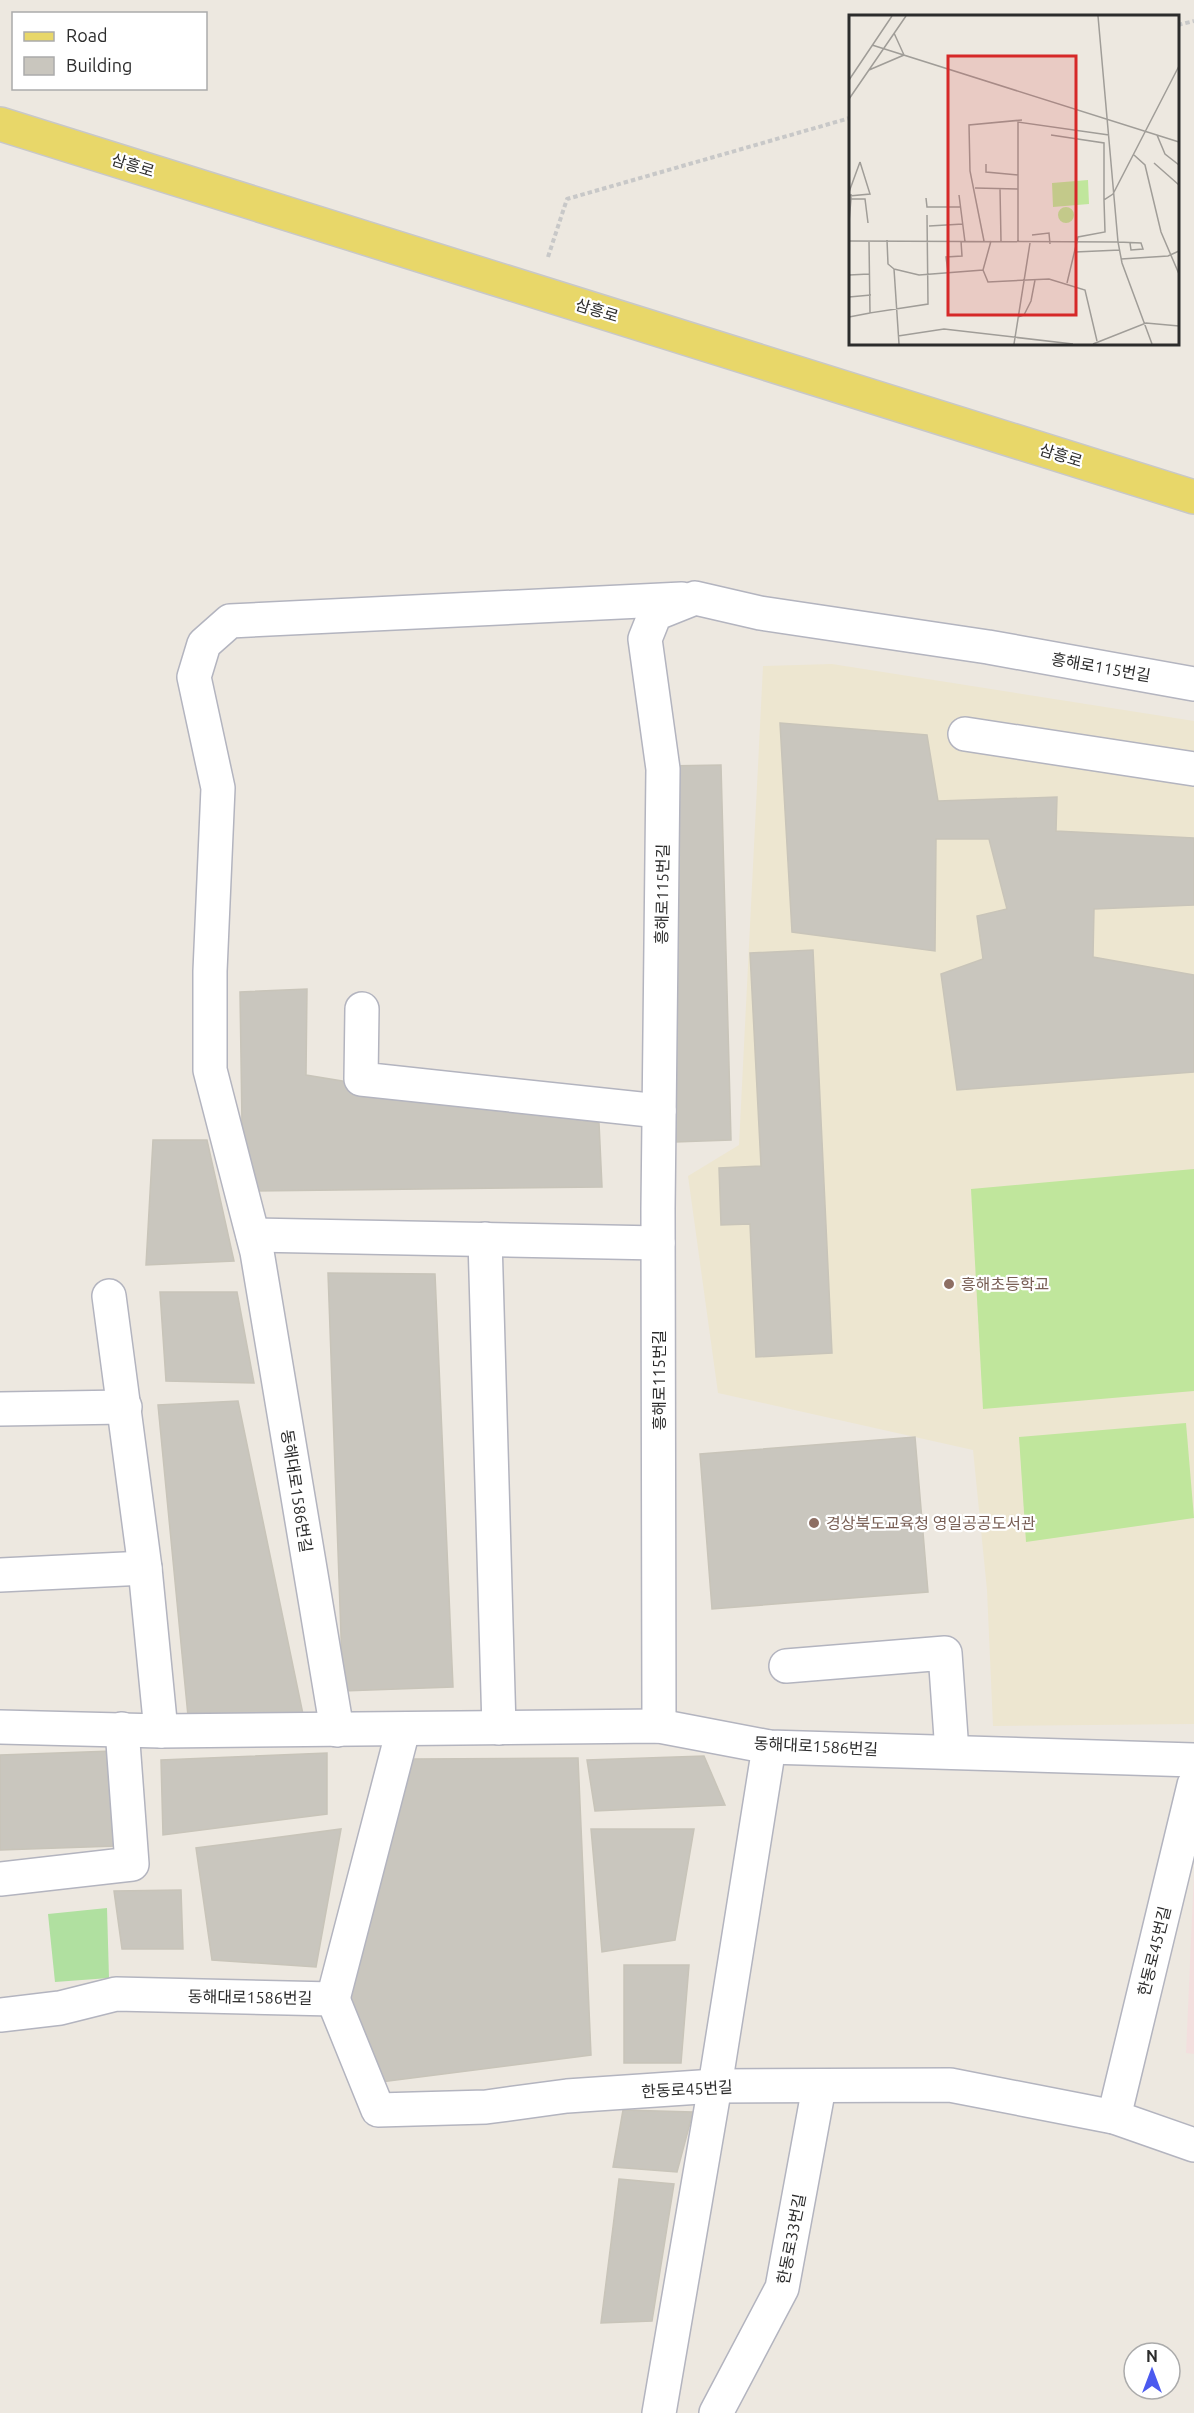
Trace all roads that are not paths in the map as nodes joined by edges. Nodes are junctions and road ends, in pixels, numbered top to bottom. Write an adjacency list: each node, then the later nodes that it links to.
1 (0, 124): 2 (main road, 삼흥로)
2 (1194, 497)
3 (695, 598): 4 (street, 흥해로115번길); 8 (street, 흥해로115번길); 11 (street, 동해대로1586번길)
4 (1194, 684)
5 (965, 734): 6 (street)
6 (1194, 769)
7 (362, 1009): 8 (street)
8 (659, 1111): 10 (street, 흥해로115번길)
9 (485, 1239): 10 (street); 11 (street); 20 (street)
10 (658, 1243): 18 (street, 흥해로115번길)
11 (255, 1244): 22 (street, 동해대로1586번길)
12 (109, 1296): 13 (street)
13 (125, 1407): 14 (street); 15 (street)
14 (0, 1409)
15 (145, 1568): 16 (street); 24 (street)
16 (0, 1575)
17 (786, 1666): 26 (street)
18 (659, 1726): 20 (street, 동해대로1586번길); 25 (street, 동해대로1586번길)
19 (0, 1727): 21 (street, 동해대로1586번길)
20 (499, 1728): 23 (street, 동해대로1586번길)
21 (122, 1729): 24 (street, 동해대로1586번길); 30 (street)
22 (337, 1730): 23 (street, 동해대로1586번길); 24 (street, 동해대로1586번길)
23 (403, 1730): 31 (street, 동해대로1586번길)
24 (161, 1731)
25 (769, 1747): 26 (street, 동해대로1586번길); 33 (street)
26 (952, 1752): 27 (street, 동해대로1586번길)
27 (1194, 1760)
28 (1194, 1785): 29 (street, 한동로45번길)
29 (1189, 1826): 35 (street, 한동로45번길)
30 (0, 1879)
31 (333, 1999): 32 (street, 동해대로1586번길); 33 (street, 한동로45번길)
32 (1, 2007)
33 (715, 2086): 34 (street, 한동로45번길); 37 (street)
34 (819, 2087): 35 (street, 한동로45번길); 38 (street, 한동로33번길)
35 (1114, 2117): 36 (street, 한동로45번길)
36 (1194, 2145)
37 (659, 2413)
38 (716, 2413)

